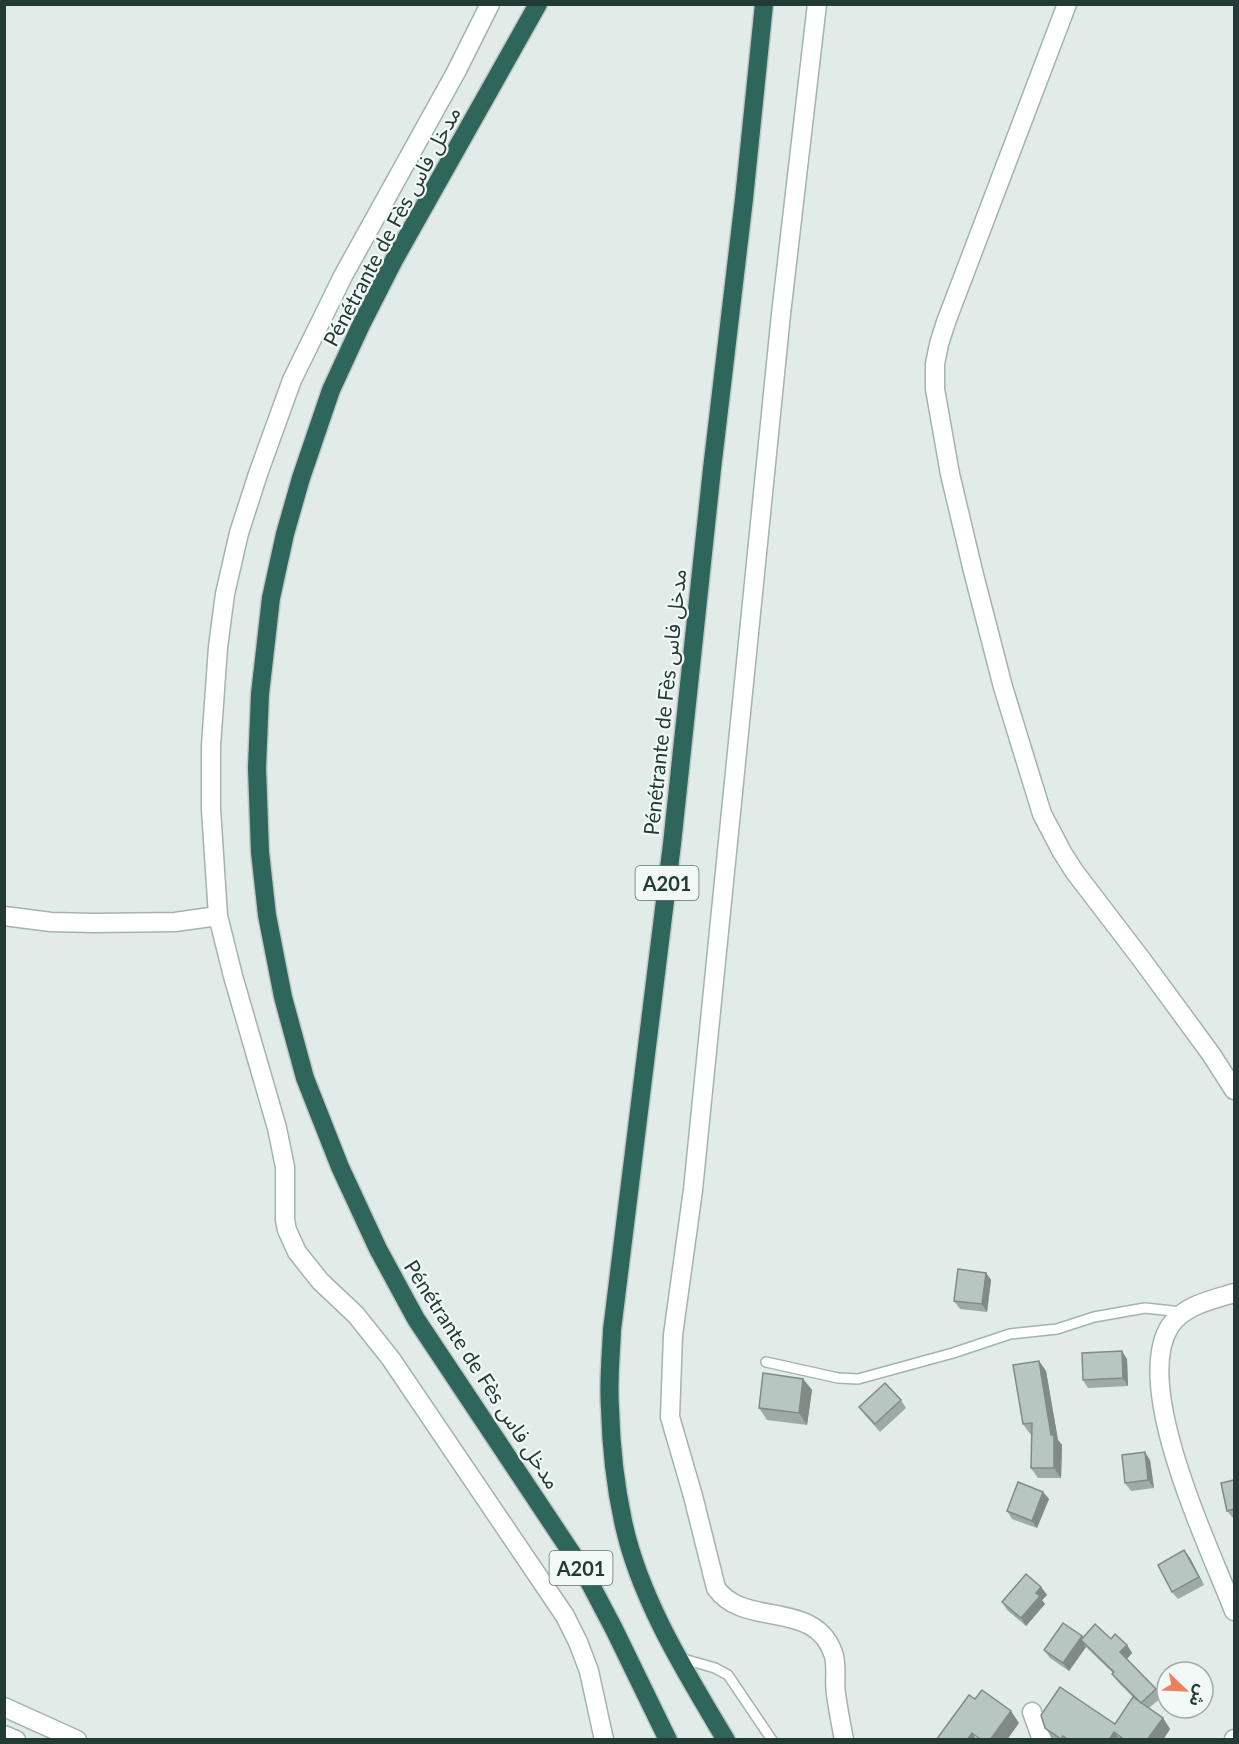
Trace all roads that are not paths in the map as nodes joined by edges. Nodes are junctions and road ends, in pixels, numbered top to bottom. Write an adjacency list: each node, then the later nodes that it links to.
1 (490, 4): 7 (street)
2 (538, 4): 20 (highway, Pénétrante de Fès مدخل فاس / A201)
3 (764, 4): 13 (highway, Pénétrante de Fès مدخل فاس / A201)
4 (817, 4): 23 (street)
5 (1067, 4): 8 (street)
6 (4, 916): 7 (street)
7 (218, 916): 19 (street)
8 (1234, 1090)
9 (1234, 1293): 10 (street)
10 (1184, 1313): 11 (lane); 12 (street)
11 (766, 1362)
12 (1234, 1611)
13 (678, 1657): 21 (highway, Pénétrante de Fès مدخل فاس / A201); 22 (lane)
14 (4, 1707): 18 (street)
15 (1032, 1713): 24 (street)
16 (4, 1735): 17 (street)
17 (16, 1740)
18 (77, 1740)
19 (604, 1740)
20 (668, 1740)
21 (726, 1740)
22 (772, 1740)
23 (844, 1740)
24 (1042, 1740)

